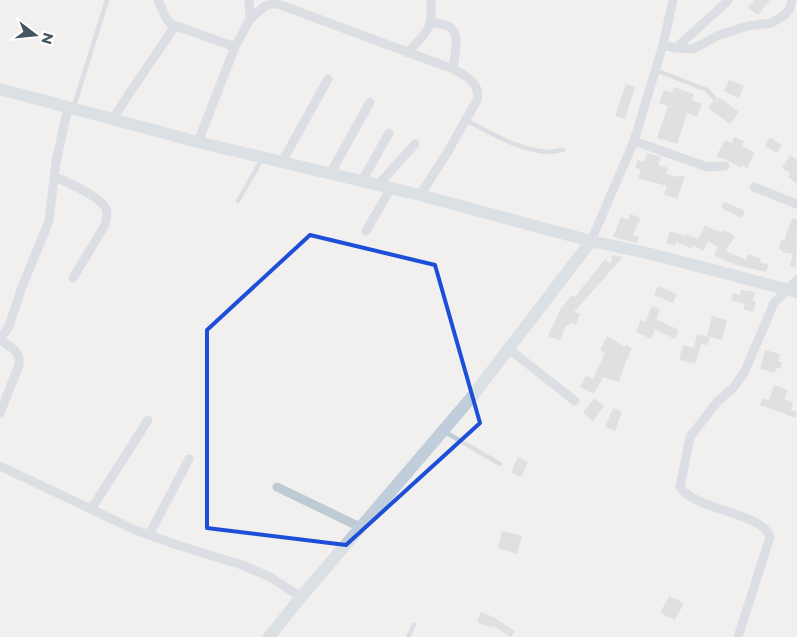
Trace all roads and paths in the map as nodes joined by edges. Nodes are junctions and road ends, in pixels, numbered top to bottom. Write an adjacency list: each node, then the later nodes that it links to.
1 (106, 0): 21 (lane)
2 (158, 0): 10 (street)
3 (249, 0): 8 (street)
4 (431, 0): 9 (street)
5 (672, 0): 11 (street)
6 (792, 0): 13 (street)
7 (728, 1): 13 (street)
8 (250, 19): 12 (street); 14 (street)
9 (431, 22): 14 (street); 15 (street)
10 (175, 26): 12 (street); 22 (street)
11 (663, 45): 13 (street); 16 (street)
12 (235, 47): 26 (street)
13 (676, 48)
14 (407, 53): 15 (street)
15 (452, 69): 23 (street)
16 (656, 70): 19 (lane); 25 (street)
17 (328, 79): 30 (street)
18 (0, 89): 21 (main road)
19 (714, 99)
20 (370, 102): 32 (street)
21 (71, 107): 22 (main road); 33 (street)
22 (113, 119): 26 (main road)
23 (466, 120): 28 (lane); 37 (street)
24 (389, 133): 34 (street)
25 (634, 141): 31 (street); 41 (street)
26 (198, 142): 29 (main road)
27 (414, 144): 35 (street)
28 (563, 150)
29 (263, 158): 30 (main road); 38 (lane)
30 (282, 162): 32 (main road)
31 (725, 166)
32 (330, 174): 34 (main road)
33 (55, 177): 42 (street); 47 (street)
34 (362, 181): 35 (main road)
35 (384, 186): 37 (main road); 40 (street)
36 (754, 187): 39 (street)
37 (420, 195): 41 (main road)
38 (238, 201)
39 (797, 204)
40 (366, 231)
41 (591, 241): 44 (main road); 48 (main road)
42 (73, 278)
43 (797, 280): 45 (street)
44 (770, 285): 45 (main road); 46 (street)
45 (792, 291): 46 (street)
46 (774, 303): 64 (street)
47 (0, 340): 50 (street)
48 (509, 348): 49 (street); 52 (main road)
49 (575, 401)
50 (0, 413)
51 (148, 420): 57 (street)
52 (443, 430): 54 (lane); 58 (main road)
53 (189, 459): 59 (street)
54 (500, 464)
55 (0, 466): 57 (street)
56 (278, 487): 58 (street)
57 (92, 508): 59 (street)
58 (360, 527): 60 (main road)
59 (149, 535): 60 (street)
60 (301, 597): 62 (main road)
61 (414, 625): 63 (lane)
62 (269, 637)
63 (408, 637)
64 (738, 637)

